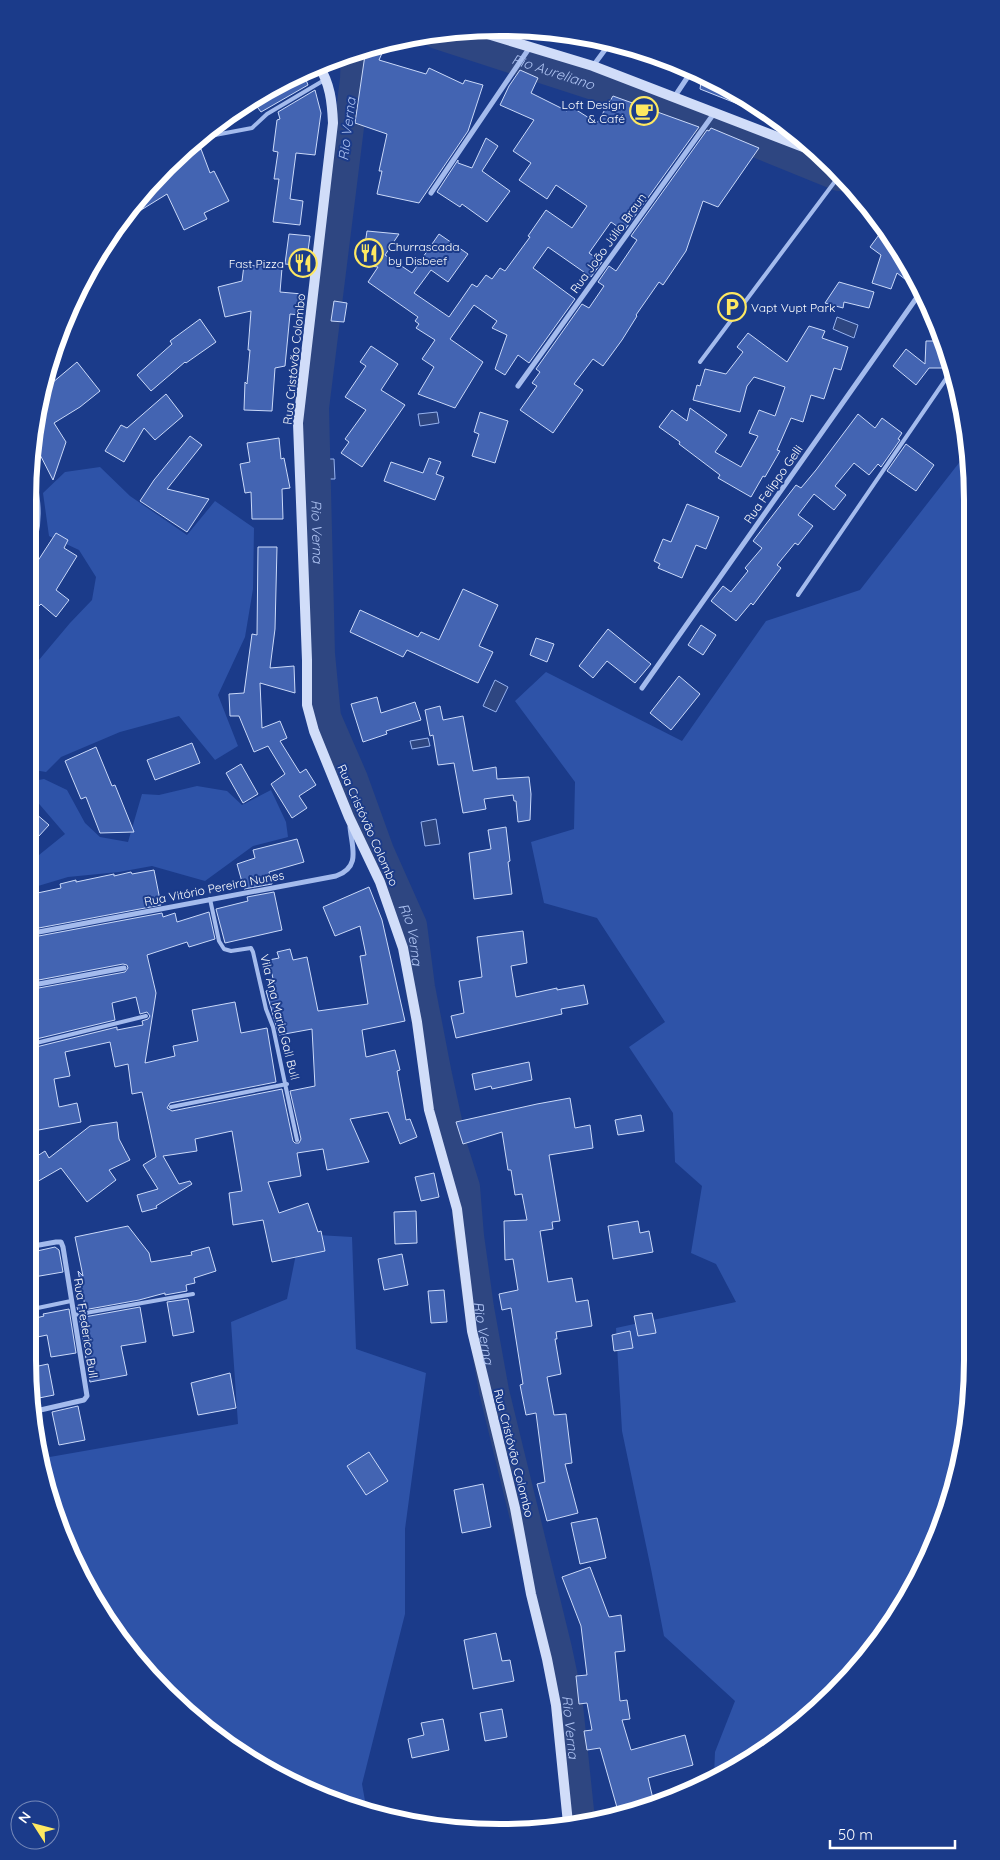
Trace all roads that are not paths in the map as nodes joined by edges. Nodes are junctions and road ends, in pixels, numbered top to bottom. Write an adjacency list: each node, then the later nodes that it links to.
1 (495, 36): 2 (main road)
2 (530, 47): 4 (main road); 13 (street)
3 (606, 49): 4 (street)
4 (593, 66): 8 (main road)
5 (323, 72): 7 (main road, Rua Cristóvão Colombo)
6 (688, 77): 8 (street)
7 (327, 79): 10 (lane); 22 (main road, Rua Cristóvão Colombo)
8 (675, 96): 9 (main road)
9 (715, 112): 11 (main road); 17 (street, Rua João Júlio Braun)
10 (214, 135)
11 (799, 145)
12 (836, 180): 15 (lane)
13 (431, 193)
14 (917, 297): 21 (street, Rua Felippo Gelli)
15 (700, 362)
16 (947, 377): 20 (lane)
17 (518, 386)
18 (36, 496): 19 (street)
19 (36, 531)
20 (798, 595)
21 (642, 688)
22 (349, 817): 23 (street, Rua Vitório Pereira Nunes); 38 (main road, Rua Cristóvão Colombo)
23 (210, 899): 24 (street, Rua Vitório Pereira Nunes); 29 (lane, Vila Ana Maria Gall Bull)
24 (36, 932)
25 (124, 968): 26 (street)
26 (36, 984)
27 (146, 1016): 28 (lane)
28 (36, 1043)
29 (287, 1084): 30 (lane); 31 (lane, Vila Ana Maria Gall Bull)
30 (171, 1107)
31 (298, 1140)
32 (36, 1246): 34 (street, Rua Frederico Bull)
33 (194, 1294): 36 (lane)
34 (71, 1301): 35 (lane); 36 (street, Rua Frederico Bull)
35 (36, 1308)
36 (74, 1315): 37 (street, Rua Frederico Bull)
37 (39, 1410)
38 (568, 1819)

